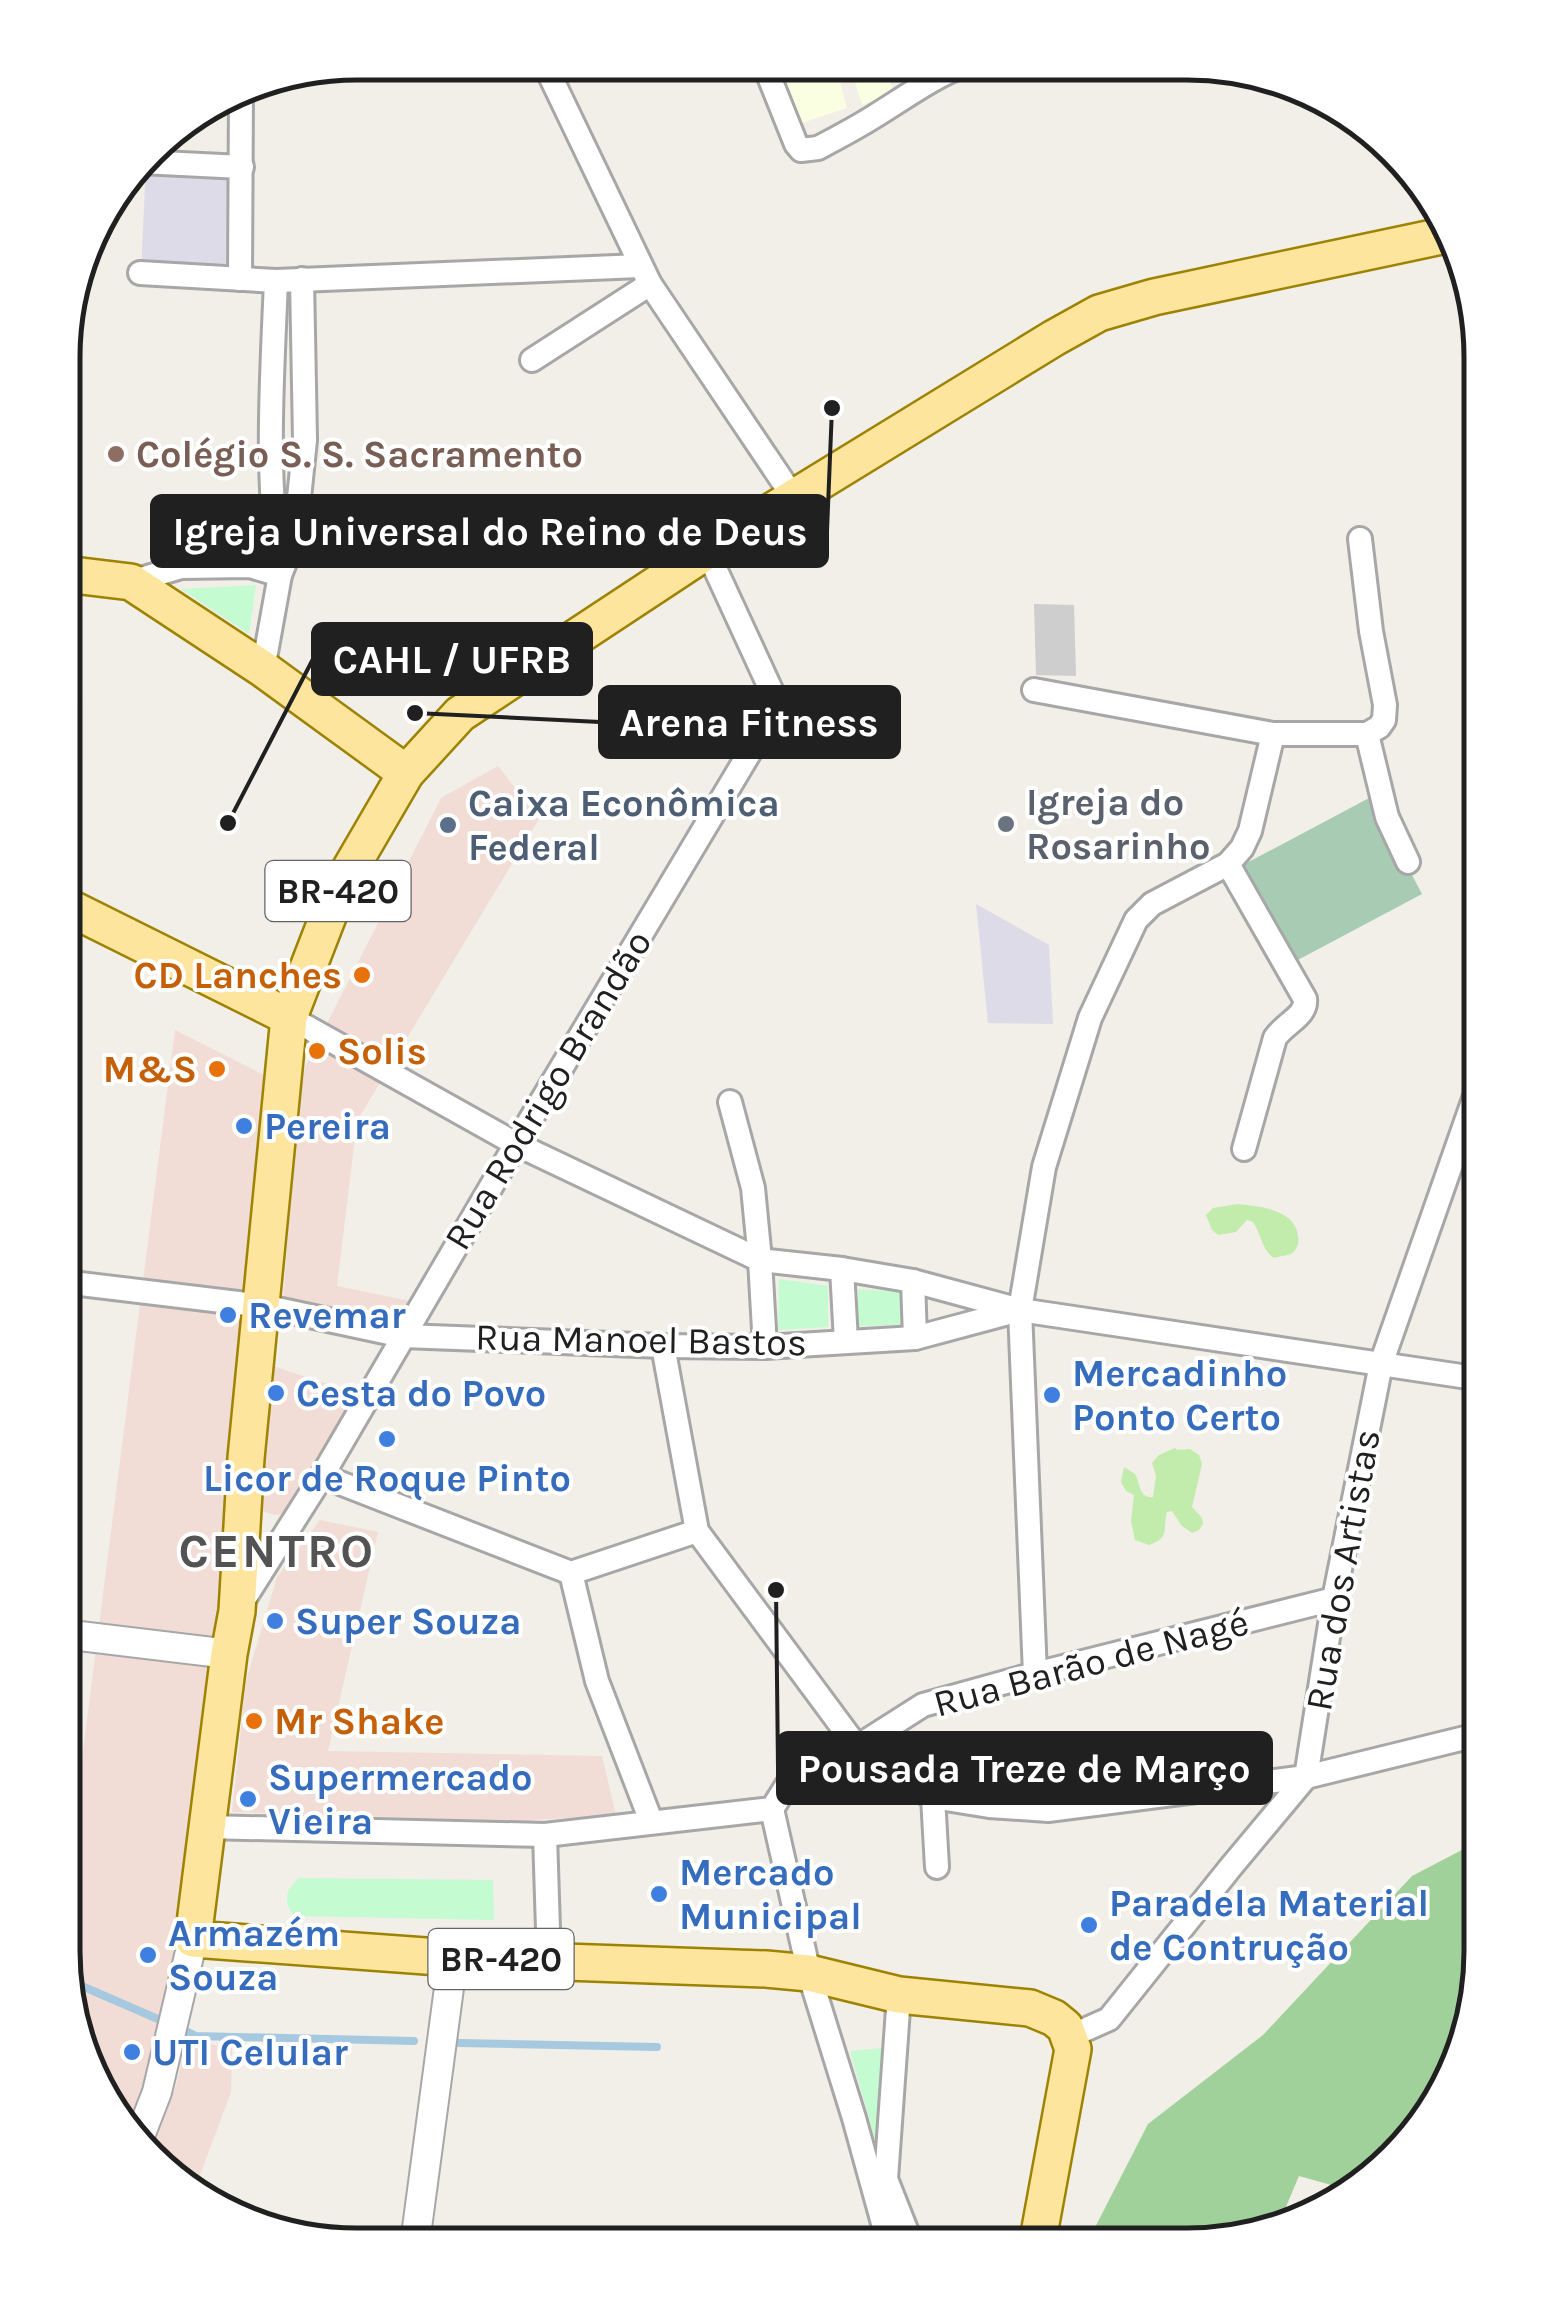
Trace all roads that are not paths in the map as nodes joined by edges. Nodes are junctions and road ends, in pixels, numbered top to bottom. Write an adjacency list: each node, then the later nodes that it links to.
1 (552, 80): 9 (street)
2 (770, 80): 3 (street)
3 (930, 80)
4 (241, 106): 6 (street)
5 (160, 163): 6 (street)
6 (242, 168): 10 (street)
7 (1436, 237): 16 (main road)
8 (140, 273): 10 (street)
9 (645, 275): 11 (street); 13 (street); 16 (street)
10 (240, 278): 12 (street)
11 (302, 279): 12 (street); 15 (street)
12 (276, 281): 14 (street)
13 (532, 360)
14 (270, 437): 15 (street); 19 (street)
15 (306, 440): 19 (street)
16 (794, 498): 18 (main road)
17 (1360, 538): 25 (street)
18 (707, 551): 26 (main road); 33 (street, Rua Rodrigo Brandão)
19 (280, 575): 21 (street); 22 (street)
20 (80, 576): 21 (main road)
21 (130, 582): 22 (main road)
22 (263, 669): 26 (main road)
23 (1034, 690): 24 (street)
24 (1273, 734): 25 (street); 28 (street)
25 (1367, 734): 27 (street)
26 (406, 773): 30 (main road, BR-420)
27 (1408, 862)
28 (1228, 864): 34 (street); 40 (street)
29 (80, 913): 30 (main road)
30 (288, 1017): 33 (street); 39 (main road, BR-420)
31 (730, 1102): 35 (street)
32 (1464, 1129): 46 (street, Rua dos Artistas)
33 (516, 1144): 35 (street); 41 (street, Rua Rodrigo Brandão)
34 (1244, 1149)
35 (760, 1260): 36 (street); 45 (street)
36 (842, 1268): 37 (street); 43 (street)
37 (914, 1282): 40 (street); 42 (street)
38 (80, 1284): 39 (street, Rua Manoel Bastos)
39 (263, 1306): 41 (street, Rua Manoel Bastos); 52 (main road, BR-420)
40 (1020, 1310): 42 (street, Rua Manoel Bastos); 46 (street); 55 (street)
41 (402, 1336): 44 (street, Rua Manoel Bastos); 48 (street, Rua Rodrigo Brandão)
42 (915, 1338): 43 (street, Rua Manoel Bastos)
43 (846, 1341): 45 (street, Rua Manoel Bastos)
44 (664, 1346): 45 (street, Rua Manoel Bastos); 49 (street)
45 (765, 1347)
46 (1381, 1364): 47 (street); 51 (street, Rua dos Artistas)
47 (1463, 1376)
48 (322, 1476): 50 (street); 52 (street, Rua Rodrigo Brandão)
49 (697, 1532): 50 (street); 57 (street)
50 (571, 1573): 61 (street)
51 (1334, 1599): 55 (street, Rua Barão de Nagé); 58 (street, Rua dos Artistas)
52 (237, 1610): 54 (main road, BR-420)
53 (80, 1636): 54 (street)
54 (229, 1654): 62 (main road, BR-420)
55 (1035, 1674): 57 (street, Rua Barão de Nagé)
56 (1463, 1738): 58 (street)
57 (857, 1747): 59 (street); 60 (street, Rua Barão de Nagé)
58 (1306, 1777): 59 (street); 70 (street)
59 (933, 1797): 64 (street)
60 (772, 1809): 61 (street); 68 (street)
61 (651, 1821): 63 (street)
62 (206, 1827): 63 (street); 65 (main road, BR-420)
63 (545, 1835): 67 (street)
64 (937, 1867)
65 (193, 1939): 66 (main road, BR-420); 71 (street)
66 (453, 1958): 67 (main road, BR-420); 73 (street)
67 (549, 1961): 68 (main road, BR-420)
68 (809, 1973): 69 (main road, BR-420); 74 (street)
69 (899, 1995): 70 (main road, BR-420); 72 (street)
70 (1070, 2036): 77 (main road)
71 (143, 2127)
72 (886, 2180): 75 (street); 76 (street)
73 (418, 2228)
74 (882, 2228)
75 (885, 2228)
76 (905, 2228)
77 (1040, 2228)

